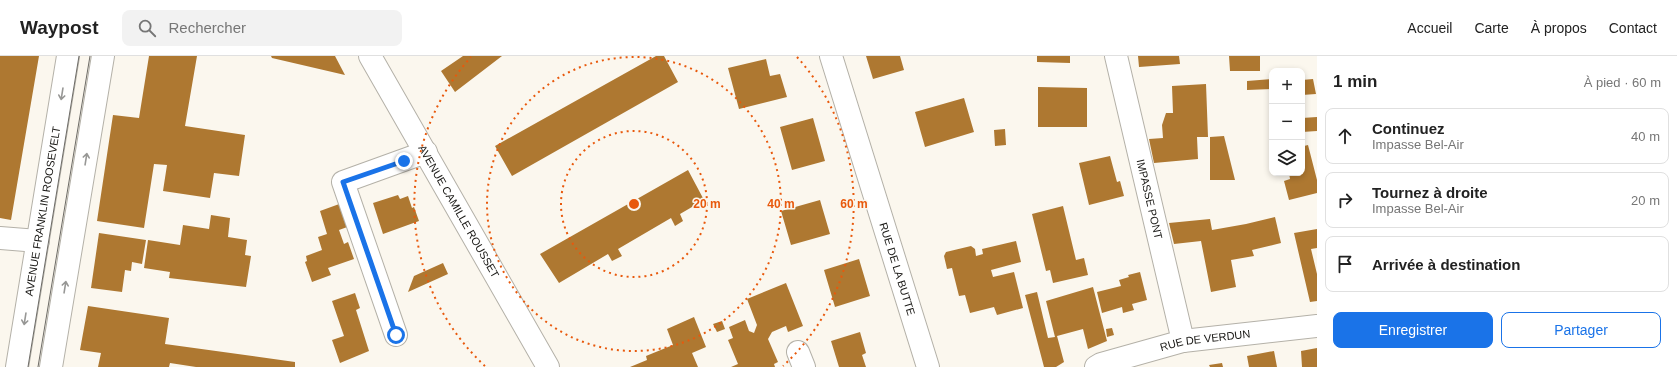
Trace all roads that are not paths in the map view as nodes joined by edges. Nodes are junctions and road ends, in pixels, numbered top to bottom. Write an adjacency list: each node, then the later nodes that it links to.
1 (68, 56): 8 (street, AVENUE FRANKLIN ROOSEVELT, one-way to 8)
2 (103, 56): 13 (street, one-way to 2)
3 (370, 56): 6 (street, AVENUE CAMILLE ROUSSET)
4 (831, 56): 15 (street, RUE DE LA BUTTE)
5 (1116, 56): 11 (street, IMPASSE PONT)
6 (426, 152): 10 (street); 14 (street, AVENUE CAMILLE ROUSSET)
7 (0, 238): 8 (street)
8 (38, 241): 12 (street, AVENUE FRANKLIN ROOSEVELT, one-way to 12)
9 (1317, 326): 11 (street, RUE DE VERDUN)
10 (396, 335)
11 (1183, 341): 16 (street, RUE DE VERDUN)
12 (17, 367)
13 (52, 367)
14 (548, 367)
15 (928, 367)
16 (1096, 367)

